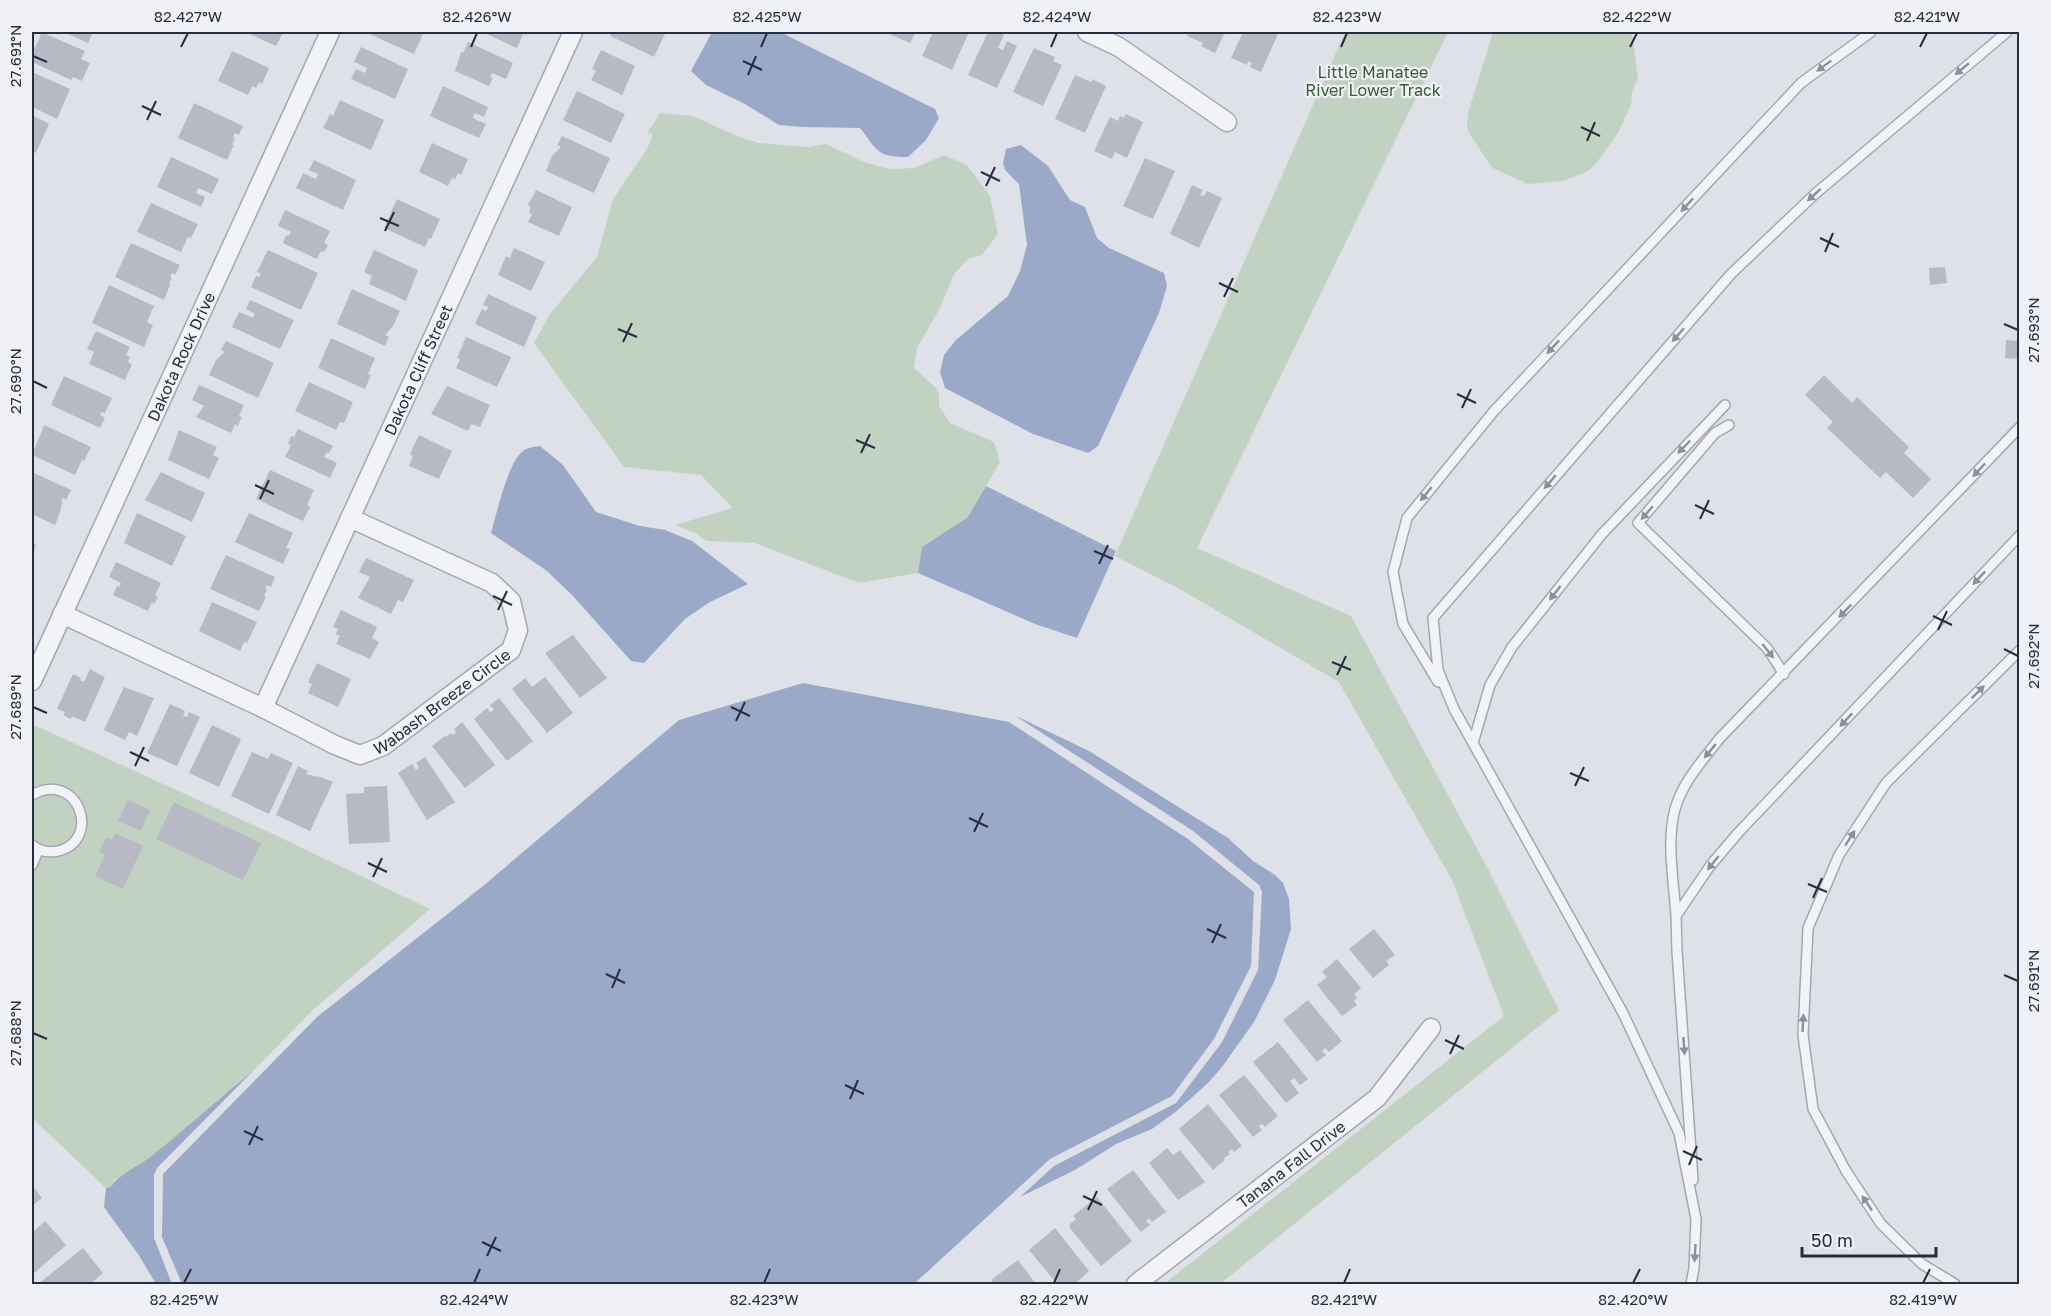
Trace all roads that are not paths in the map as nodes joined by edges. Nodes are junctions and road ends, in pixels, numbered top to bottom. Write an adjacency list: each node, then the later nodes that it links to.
1 (330, 32): 12 (street, Dakota Rock Drive)
2 (573, 32): 10 (street, Dakota Cliff Street)
3 (1087, 32): 6 (street)
4 (1870, 32): 17 (lane, one-way to 17)
5 (2007, 32): 17 (lane, one-way to 17)
6 (1227, 122)
7 (1725, 405): 18 (lane, one-way to 18)
8 (1729, 425): 14 (lane, one-way to 14)
9 (2019, 427): 14 (lane, one-way to 14)
10 (350, 518): 16 (street, Dakota Cliff Street); 16 (street, Wabash Breeze Circle)
11 (2019, 535): 22 (lane, one-way to 22)
12 (62, 614): 15 (street, Dakota Rock Drive); 16 (street, Wabash Breeze Circle)
13 (2019, 650): 27 (lane, one-way to 13)
14 (1784, 674): 22 (lane, one-way to 22)
15 (32, 681)
16 (263, 708)
17 (1454, 709): 18 (lane)
18 (1473, 743): 24 (lane)
19 (32, 795): 20 (lane)
20 (35, 847): 21 (lane)
21 (32, 865)
22 (1676, 916): 24 (lane, one-way to 24)
23 (1431, 1028): 25 (street, Tanana Fall Drive)
24 (1696, 1219): 26 (lane, one-way to 26)
25 (1136, 1284)
26 (1691, 1284)
27 (1955, 1284)

